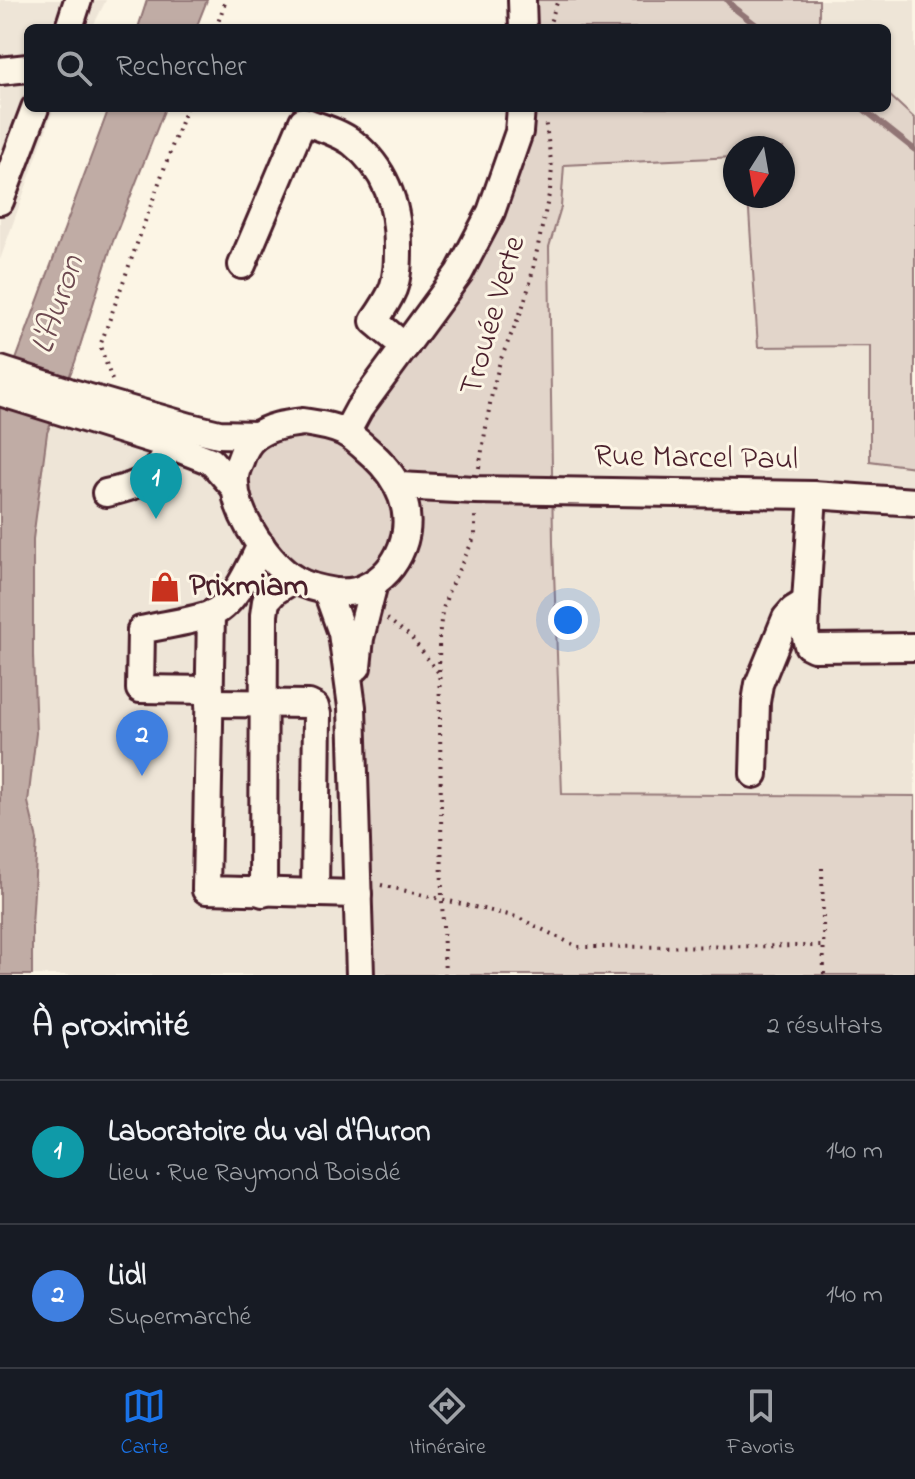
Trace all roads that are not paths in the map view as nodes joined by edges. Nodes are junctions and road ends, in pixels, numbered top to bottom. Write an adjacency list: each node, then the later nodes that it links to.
1 (78, 0): 3 (street)
2 (522, 0): 4 (street)
3 (70, 24)
4 (523, 24)
5 (24, 68): 6 (street)
6 (0, 71)
7 (33, 112): 9 (street)
8 (521, 112): 11 (street)
9 (0, 201)
10 (242, 265): 11 (street)
11 (405, 347): 16 (street)
12 (0, 370): 14 (street)
13 (0, 392): 14 (street)
14 (64, 401): 15 (street); 18 (street)
15 (190, 427): 17 (street); 18 (street)
16 (346, 433): 17 (street); 19 (street)
17 (256, 435): 20 (street)
18 (170, 445): 20 (street); 22 (street)
19 (399, 486): 21 (street, Rue Marcel Paul); 25 (street)
20 (234, 487): 26 (street)
21 (475, 490): 23 (street, Rue Marcel Paul); 25 (street, Rue Marcel Paul)
22 (106, 493)
23 (813, 495): 24 (street, Rue Marcel Paul); 30 (street)
24 (915, 502)
25 (407, 523): 29 (street)
26 (261, 545): 27 (street); 31 (street)
27 (294, 579): 28 (street); 34 (street)
28 (327, 591): 29 (street); 35 (street)
29 (370, 595): 35 (street)
30 (806, 602): 32 (street); 36 (street)
31 (211, 614): 33 (street); 33 (street)
32 (915, 647)
33 (209, 697): 34 (street); 38 (street)
34 (264, 703): 38 (street); 39 (street)
35 (352, 707): 37 (street)
36 (754, 774)
37 (358, 886): 39 (street); 40 (street)
38 (263, 893): 39 (street)
39 (315, 893)
40 (360, 975)

